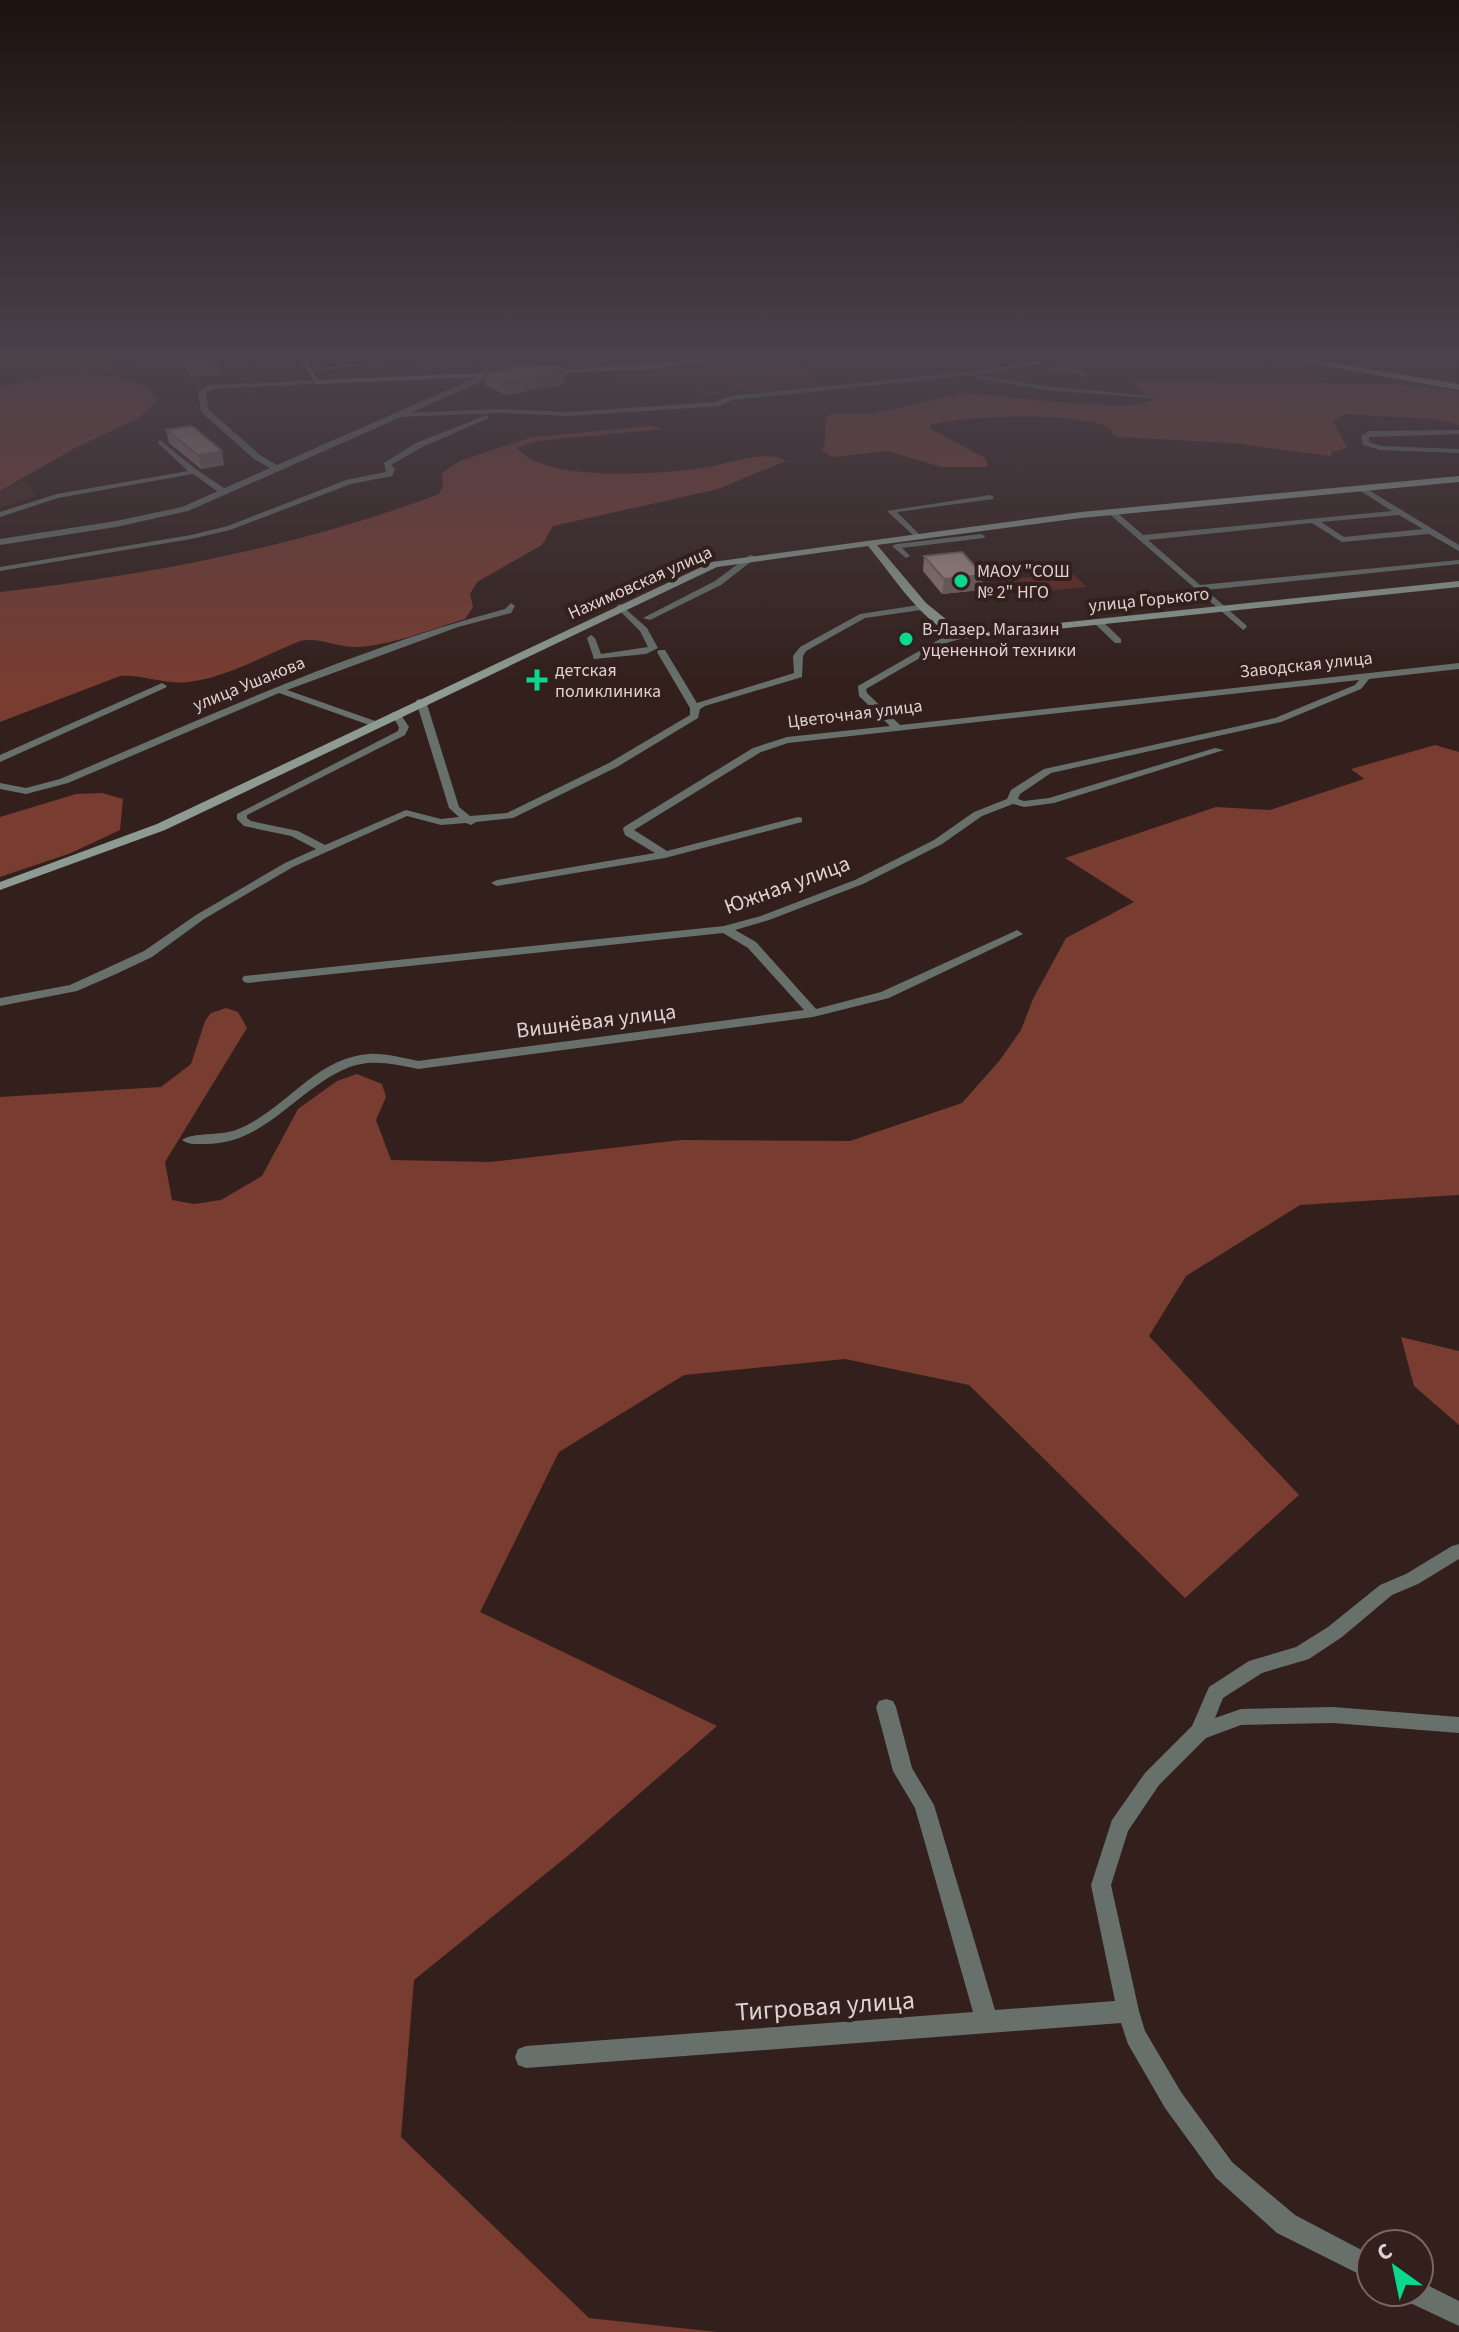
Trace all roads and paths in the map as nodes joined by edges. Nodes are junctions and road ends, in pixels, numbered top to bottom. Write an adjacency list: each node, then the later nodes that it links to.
1 (187, 466): 6 (street)
2 (271, 466): 5 (street)
3 (280, 466): 5 (street)
4 (388, 466): 25 (street)
5 (275, 468): 9 (street)
6 (194, 472): 9 (street); 13 (street)
7 (1459, 479): 8 (main road, Нахимовская улица)
8 (1362, 488): 11 (main road, Нахимовская улица); 12 (street)
9 (224, 492): 19 (street)
10 (990, 497): 16 (street)
11 (1110, 511): 16 (main road, Нахимовская улица); 18 (street)
12 (1401, 512): 14 (street); 15 (street)
13 (0, 515)
14 (1314, 521): 15 (street); 18 (street)
15 (1431, 531): 21 (street)
16 (916, 536): 20 (main road, Нахимовская улица)
17 (981, 536): 22 (street)
18 (1140, 538): 27 (street)
19 (0, 542)
20 (869, 542): 23 (main road, Нахимовская улица); 30 (main road)
21 (1459, 549)
22 (906, 556)
23 (753, 557): 29 (main road, Нахимовская улица); 32 (street)
24 (1459, 562): 27 (street)
25 (0, 569)
26 (1459, 584): 31 (main road, улица Горького)
27 (1199, 588): 31 (street)
28 (511, 606): 42 (street, улица Ушакова)
29 (620, 607): 36 (street); 44 (main road, Нахимовская улица)
30 (925, 607): 35 (main road); 45 (street)
31 (1222, 608): 33 (main road, улица Горького); 34 (street)
32 (647, 618)
33 (1098, 622): 35 (main road, улица Горького); 37 (street)
34 (1243, 627)
35 (961, 636): 48 (street, улица Горького)
36 (591, 638)
37 (1118, 641)
38 (662, 652): 45 (street)
39 (1459, 666): 40 (street, Заводская улица)
40 (1367, 675): 43 (street, Заводская улица); 52 (street)
41 (162, 686): 50 (street, улица Ушакова)
42 (277, 689): 47 (street); 51 (street, улица Ушакова)
43 (1156, 697): 48 (street, Цветочная улица)
44 (421, 701): 46 (main road, Нахимовская улица); 54 (street)
45 (695, 708): 54 (street)
46 (396, 714): 47 (main road, Нахимовская улица); 55 (street)
47 (375, 724): 58 (main road, Нахимовская улица)
48 (896, 726): 56 (street, Цветочная улица)
49 (1219, 750): 52 (street, Южная улица)
50 (0, 759)
51 (0, 786)
52 (1012, 801): 59 (street, Южная улица)
53 (798, 820): 56 (street)
54 (471, 822): 55 (street)
55 (322, 848): 62 (street)
56 (665, 855): 57 (street)
57 (497, 883)
58 (0, 886)
59 (725, 929): 61 (street, Южная улица); 63 (street)
60 (1017, 934): 63 (street, Вишнёвая улица)
61 (248, 979)
62 (0, 1002)
63 (813, 1013): 64 (street, Вишнёвая улица)
64 (189, 1140)
65 (1458, 1551): 68 (street)
66 (886, 1707): 70 (street)
67 (1459, 1725): 68 (street)
68 (1199, 1732): 69 (street)
69 (1128, 2011): 70 (street, Тигровая улица); 72 (street)
70 (987, 2022): 71 (street, Тигровая улица)
71 (526, 2057)
72 (1355, 2260)
73 (1435, 2302): 74 (street)
74 (1459, 2314)

